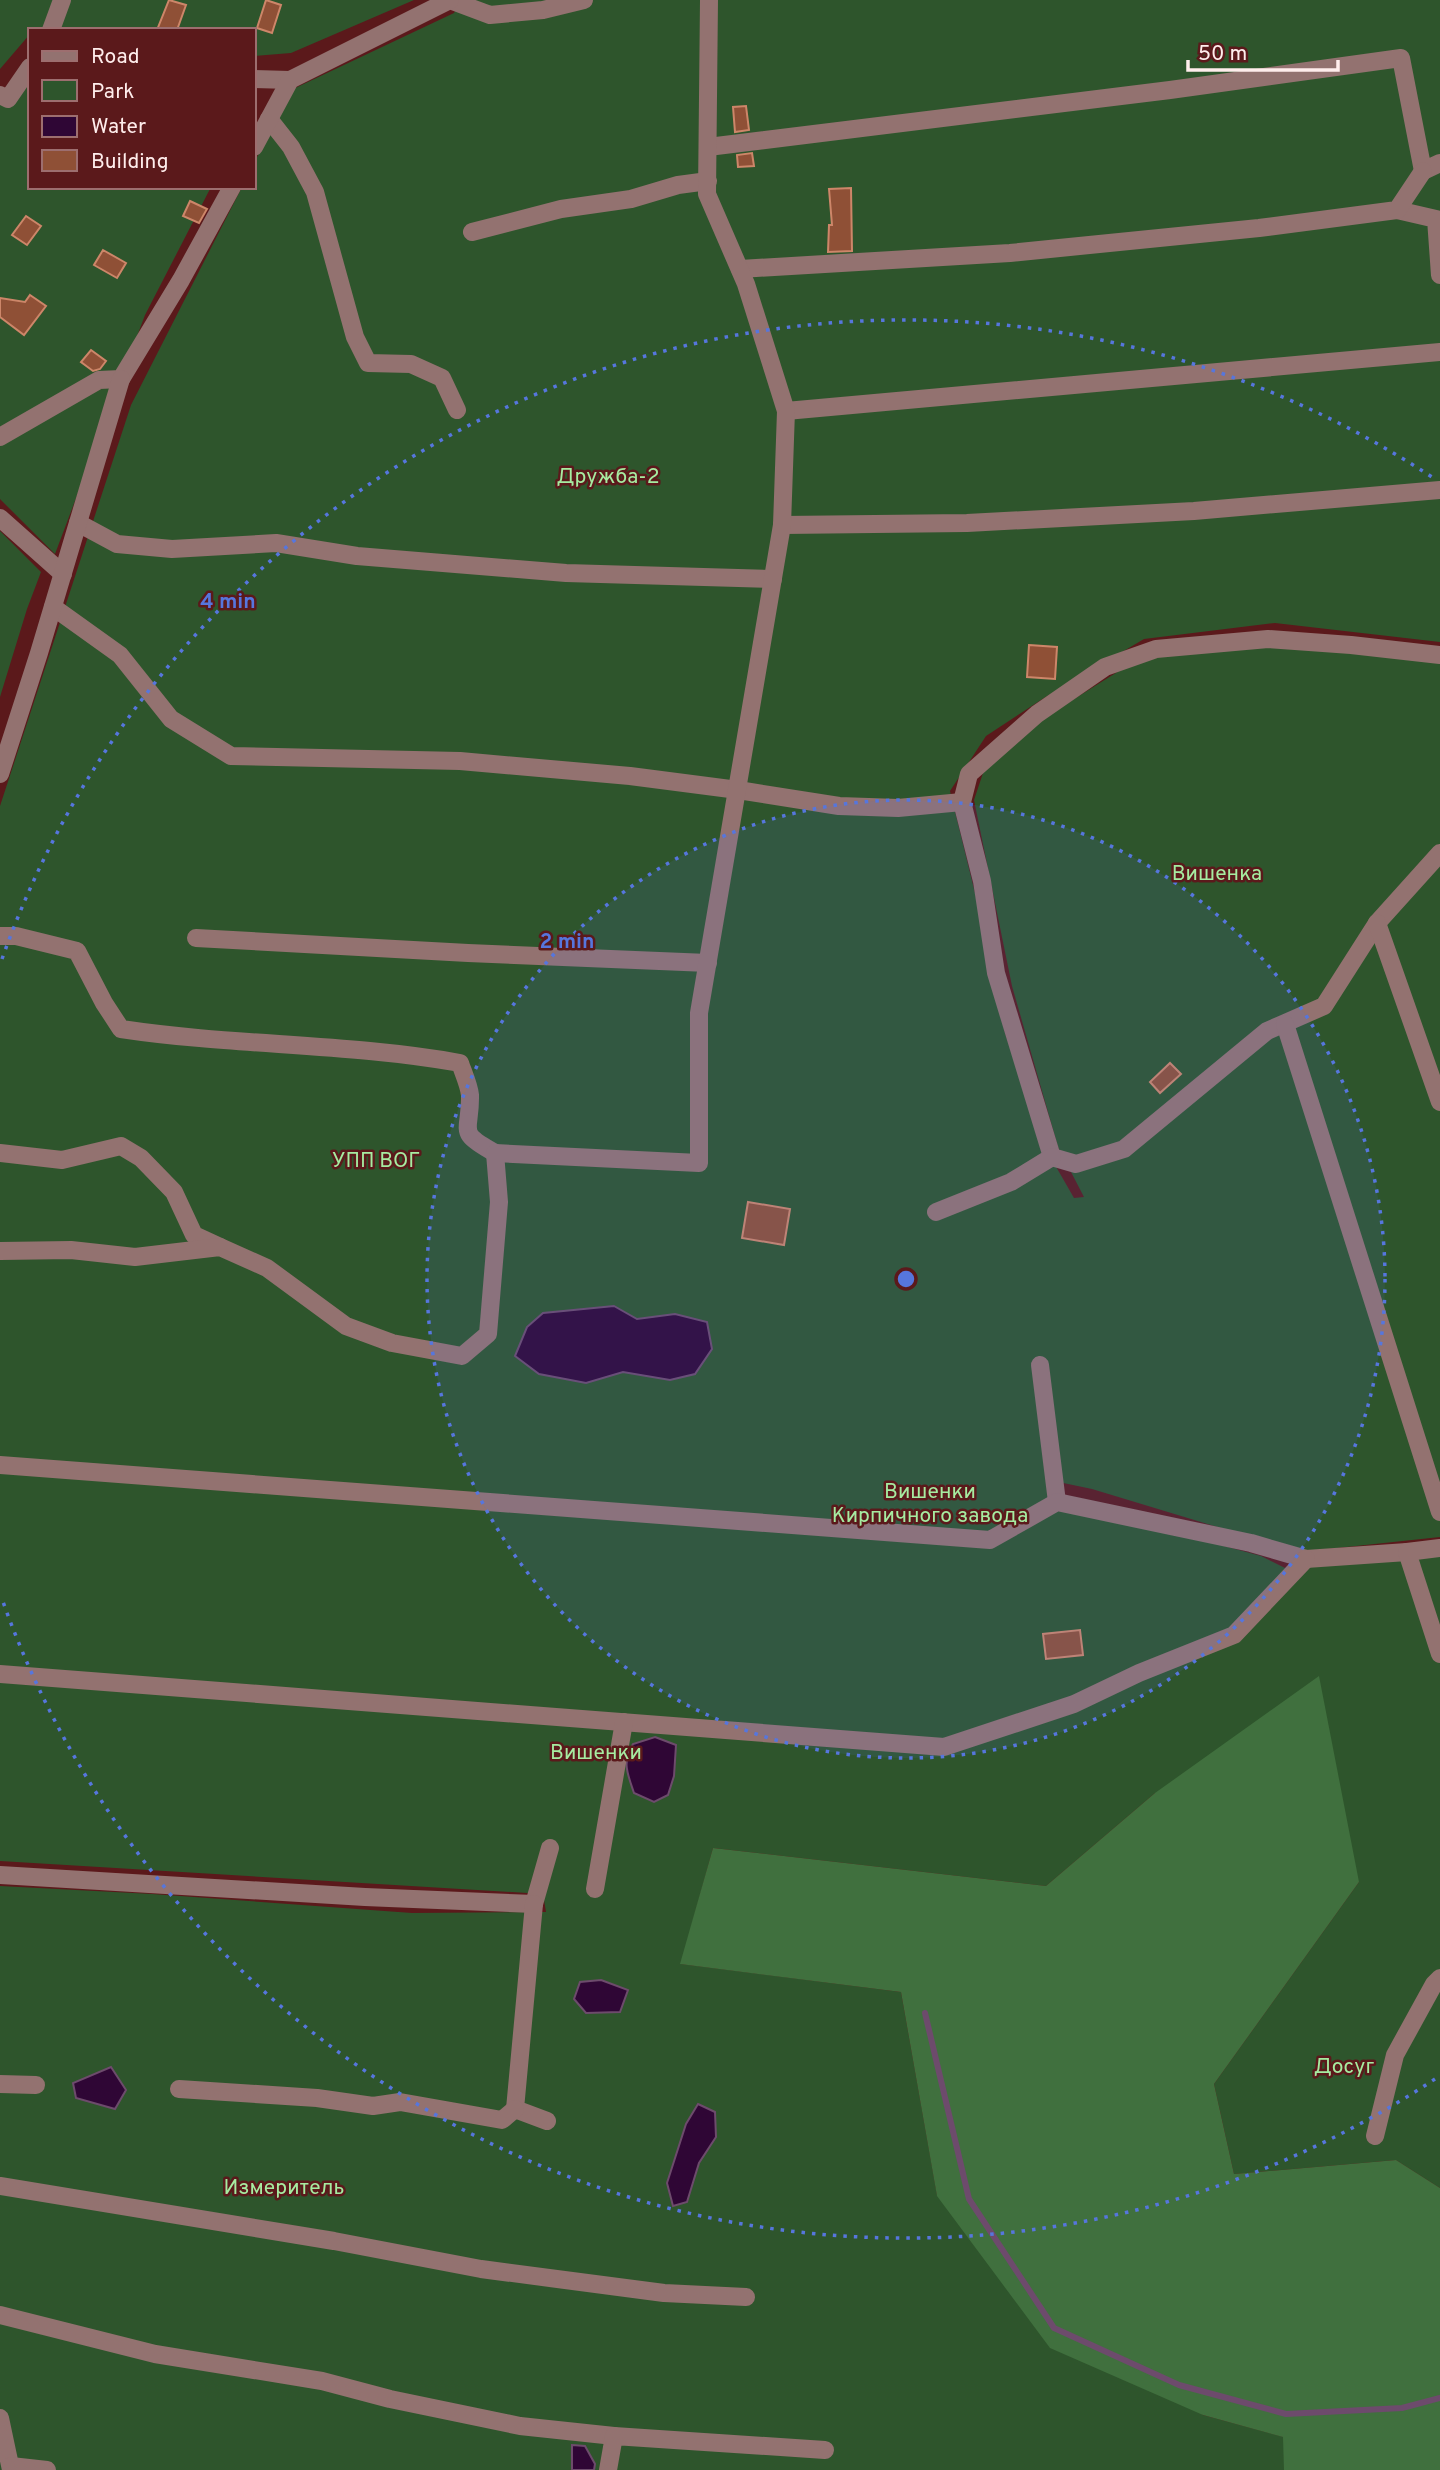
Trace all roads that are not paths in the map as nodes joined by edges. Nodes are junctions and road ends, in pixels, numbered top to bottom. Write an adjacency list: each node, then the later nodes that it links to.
1 (62, 0): 5 (lane)
2 (450, 0): 3 (lane); 8 (lane)
3 (584, 0)
4 (709, 0): 12 (lane)
5 (52, 28)
6 (28, 70): 9 (lane)
7 (256, 79): 8 (lane)
8 (290, 80): 10 (lane)
9 (0, 95)
10 (269, 119): 11 (lane); 23 (lane)
11 (256, 143)
12 (708, 147): 14 (lane); 15 (lane)
13 (1440, 163): 14 (lane)
14 (1423, 171): 17 (lane)
15 (708, 181): 18 (lane); 19 (lane)
16 (231, 189): 22 (lane)
17 (1397, 210): 19 (lane); 20 (lane)
18 (472, 232)
19 (740, 269): 24 (lane)
20 (1440, 275)
21 (1440, 352): 24 (lane)
22 (121, 379): 25 (lane); 28 (lane)
23 (457, 410)
24 (786, 411): 29 (lane)
25 (0, 437)
26 (1440, 491): 29 (lane)
27 (0, 518): 30 (lane)
28 (78, 523): 30 (lane); 31 (lane)
29 (782, 525): 31 (lane)
30 (63, 574): 32 (lane)
31 (773, 579): 36 (lane)
32 (53, 607): 34 (lane); 36 (lane)
33 (1440, 655): 37 (lane)
34 (3, 752): 35 (lane)
35 (0, 774)
36 (737, 790): 37 (lane); 42 (lane)
37 (962, 802): 47 (lane)
38 (1440, 853): 39 (lane)
39 (1377, 923): 43 (lane); 44 (lane)
40 (0, 936): 46 (lane)
41 (196, 938): 42 (lane)
42 (708, 963): 46 (lane)
43 (1285, 1024): 47 (lane); 54 (lane)
44 (1440, 1102)
45 (0, 1153): 49 (lane)
46 (495, 1153): 49 (lane)
47 (1052, 1157): 48 (lane)
48 (936, 1212)
49 (220, 1247): 50 (lane)
50 (0, 1251)
51 (1040, 1365): 53 (lane)
52 (0, 1465): 53 (lane)
53 (1057, 1502): 57 (lane)
54 (1440, 1511)
55 (1440, 1548): 56 (lane)
56 (1407, 1552): 57 (lane); 58 (lane)
57 (1306, 1559): 60 (lane)
58 (1440, 1654)
59 (0, 1674): 60 (lane)
60 (624, 1722): 63 (lane)
61 (550, 1848): 64 (lane)
62 (0, 1875): 64 (lane)
63 (595, 1889)
64 (534, 1904): 69 (lane)
65 (1440, 1978): 71 (lane)
66 (0, 2084): 67 (lane)
67 (36, 2085)
68 (180, 2089): 69 (lane)
69 (515, 2109): 70 (lane)
70 (547, 2121)
71 (1375, 2136)
72 (0, 2186): 73 (lane)
73 (746, 2297)
74 (0, 2315): 76 (lane)
75 (0, 2418): 78 (lane)
76 (614, 2435): 77 (lane); 80 (lane)
77 (825, 2450)
78 (11, 2468): 79 (lane)
79 (47, 2470)
80 (608, 2470)

